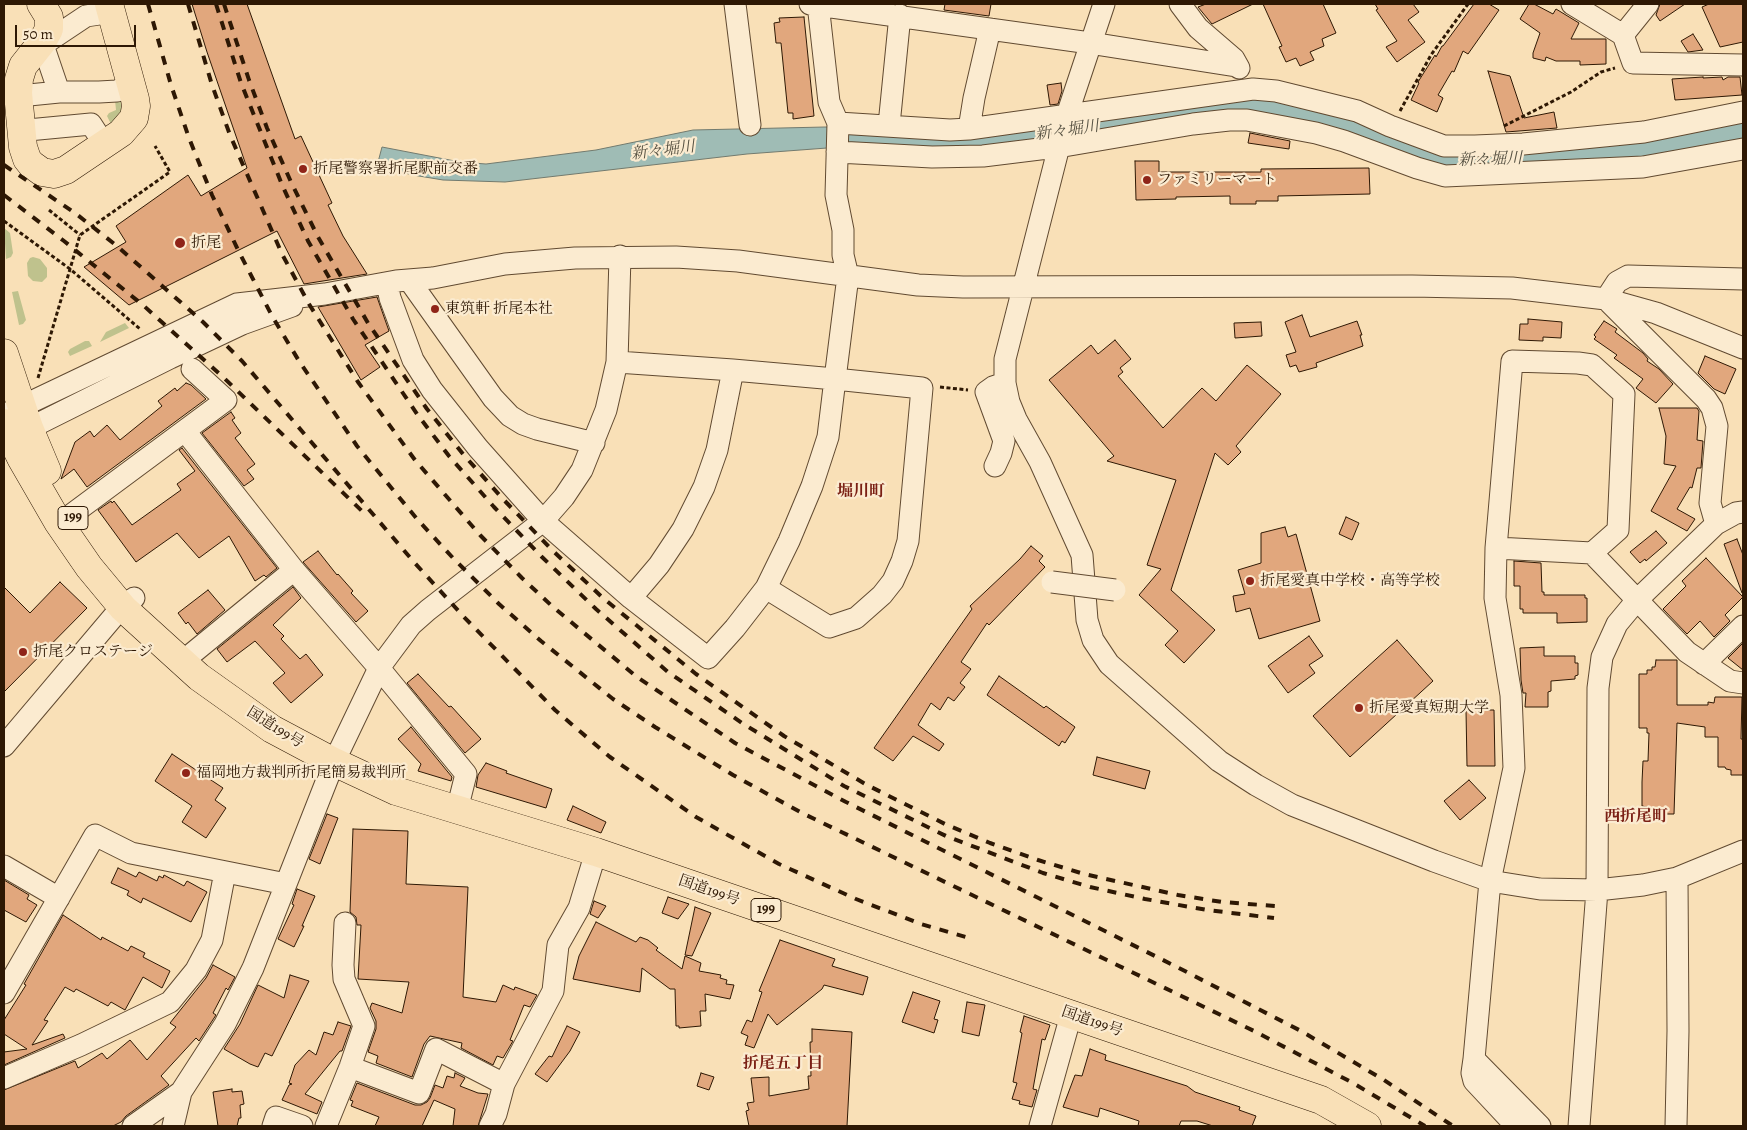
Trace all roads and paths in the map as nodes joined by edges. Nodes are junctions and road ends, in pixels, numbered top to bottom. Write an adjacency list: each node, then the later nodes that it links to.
1 (42, 4): 13 (main road)
2 (735, 4): 24 (street)
3 (816, 4): 10 (street); 29 (street)
4 (1104, 4): 14 (street)
5 (1180, 4): 16 (street)
6 (1468, 4): 26 (path)
7 (1572, 4): 12 (street)
8 (1648, 4): 12 (street)
9 (111, 11): 13 (street); 18 (main road)
10 (900, 15): 11 (street); 25 (street)
11 (990, 29): 14 (street); 27 (street)
12 (1623, 35): 15 (street)
13 (42, 42): 20 (street); 28 (main road)
14 (1090, 43): 16 (street); 23 (street)
15 (1743, 65)
16 (1236, 66): 19 (street)
17 (1602, 72): 33 (path)
18 (130, 80): 20 (street); 30 (main road)
19 (1253, 89): 23 (street); 26 (street)
20 (58, 92): 21 (street)
21 (29, 95)
22 (1743, 112): 33 (street)
23 (1066, 117): 27 (street); 31 (street)
24 (750, 125)
25 (890, 125): 27 (street); 29 (street)
26 (1390, 126): 33 (street); 35 (street)
27 (969, 129)
28 (21, 135): 30 (street); 30 (main road)
29 (837, 137): 31 (street); 41 (street)
30 (104, 144)
31 (1059, 145): 35 (street); 45 (street)
32 (154, 146): 38 (path)
33 (1475, 146)
34 (1743, 149): 35 (street)
35 (1378, 154)
36 (49, 210): 38 (path)
37 (4, 221): 40 (path)
38 (80, 235): 40 (path)
39 (620, 256): 41 (street); 43 (street); 50 (street)
40 (70, 269): 47 (path); 53 (path)
41 (848, 276): 45 (street); 54 (street)
42 (1743, 279): 46 (street)
43 (409, 280): 44 (street); 60 (street)
44 (387, 283): 58 (street); 64 (street)
45 (1022, 287): 46 (street); 55 (street)
46 (1606, 299): 48 (street); 65 (street)
47 (140, 329)
48 (1743, 348)
49 (4, 353): 58 (main road, 国道199号 / 199)
50 (617, 362): 52 (street); 60 (street)
51 (192, 369): 59 (street)
52 (733, 370): 54 (street); 72 (street)
53 (38, 378)
54 (835, 379): 56 (street); 70 (street)
55 (1005, 383): 57 (street); 88 (street)
56 (922, 388): 57 (path); 70 (street)
57 (986, 392): 61 (street)
58 (12, 425): 63 (main road, 国道199号 / 199); 74 (main road, 国道199号 / 199)
59 (185, 431): 63 (street); 68 (street)
60 (594, 442): 64 (street)
61 (995, 466)
62 (1743, 512): 65 (street)
63 (71, 515): 74 (main road, 国道199号 / 199)
64 (543, 521): 72 (street); 78 (street)
65 (1716, 524): 73 (street)
66 (1496, 548): 67 (street); 67 (street); 88 (street)
67 (1592, 553): 73 (street)
68 (294, 570): 76 (street); 78 (street)
69 (1052, 582): 71 (street, bridge)
70 (766, 588): 72 (street)
71 (1115, 590)
72 (631, 598)
73 (1637, 600): 77 (street); 90 (street)
74 (128, 603): 76 (main road, 国道199号 / 199); 80 (street)
75 (1743, 626): 77 (street)
76 (183, 661): 81 (main road, 国道199号 / 199)
77 (1704, 664): 79 (street)
78 (378, 668): 81 (street); 82 (street)
79 (1743, 683)
80 (4, 746)
81 (334, 762): 82 (main road, 国道199号 / 199); 89 (street)
82 (457, 810): 84 (main road, 国道199号 / 199)
83 (1743, 850): 87 (street)
84 (596, 852): 94 (main road, 国道199号 / 199); 98 (street)
85 (4, 866): 91 (street)
86 (225, 872): 89 (street); 91 (street); 97 (street)
87 (1677, 878): 90 (street); 111 (street)
88 (1490, 881): 90 (street); 95 (street)
89 (286, 884): 99 (street)
90 (1597, 890): 110 (street)
91 (59, 898): 93 (street)
92 (345, 923): 96 (street)
93 (4, 993)
94 (1071, 1015): 106 (street); 107 (main road, 国道199号 / 199)
95 (1474, 1059): 108 (street); 109 (street)
96 (350, 1067): 98 (street); 104 (street)
97 (4, 1078)
98 (504, 1084): 105 (street)
99 (181, 1092): 100 (street); 101 (street)
100 (133, 1126)
101 (173, 1126)
102 (274, 1126): 103 (street)
103 (302, 1126)
104 (326, 1126)
105 (490, 1126)
106 (1040, 1126)
107 (1367, 1126)
108 (1516, 1126)
109 (1540, 1126)
110 (1579, 1126)
111 (1676, 1126)

